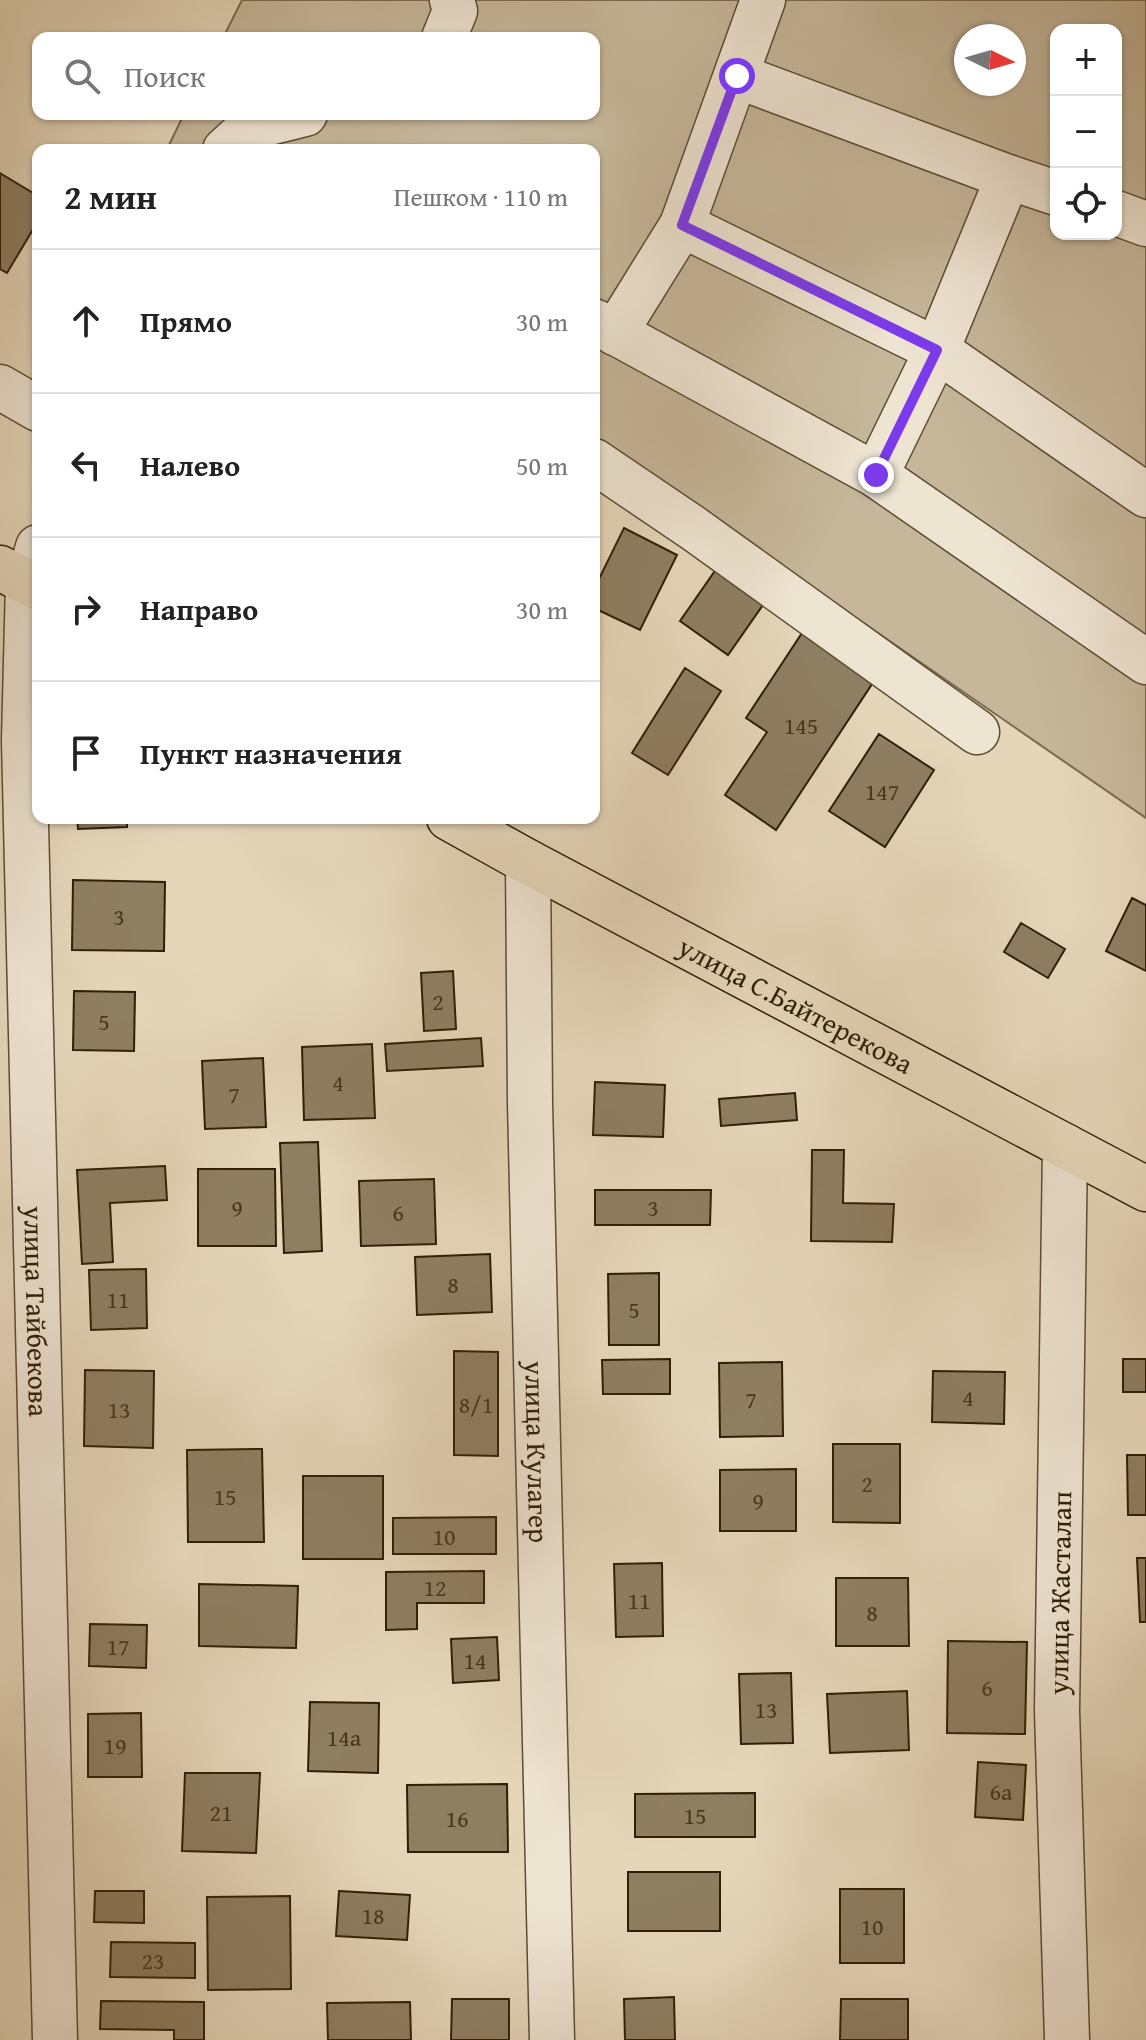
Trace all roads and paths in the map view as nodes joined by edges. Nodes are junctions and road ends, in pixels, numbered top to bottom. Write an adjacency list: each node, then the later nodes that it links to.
1 (452, 0): 3 (street)
2 (763, 0): 4 (street)
3 (446, 32)
4 (737, 76): 7 (street); 11 (street)
5 (281, 120): 6 (street)
6 (232, 144)
7 (1008, 177): 8 (street); 13 (street)
8 (1050, 191)
9 (1122, 215): 10 (street)
10 (1146, 224)
11 (682, 225): 12 (street); 13 (street)
12 (604, 327): 17 (street)
13 (937, 350): 17 (street); 18 (street)
14 (0, 387): 15 (street)
15 (32, 406)
16 (600, 465): 21 (street)
17 (876, 475): 20 (street)
18 (1146, 495)
19 (26, 571): 26 (street, улица Тайбекова)
20 (1146, 662)
21 (977, 732)
22 (460, 824): 23 (main road, улица С.Байтерекова)
23 (528, 862): 24 (main road, улица С.Байтерекова); 27 (street, улица Кулагер)
24 (1065, 1146): 25 (main road, улица С.Байтерекова); 28 (street, улица Жасталап)
25 (1146, 1189)
26 (55, 2040)
27 (552, 2040)
28 (1067, 2040)

